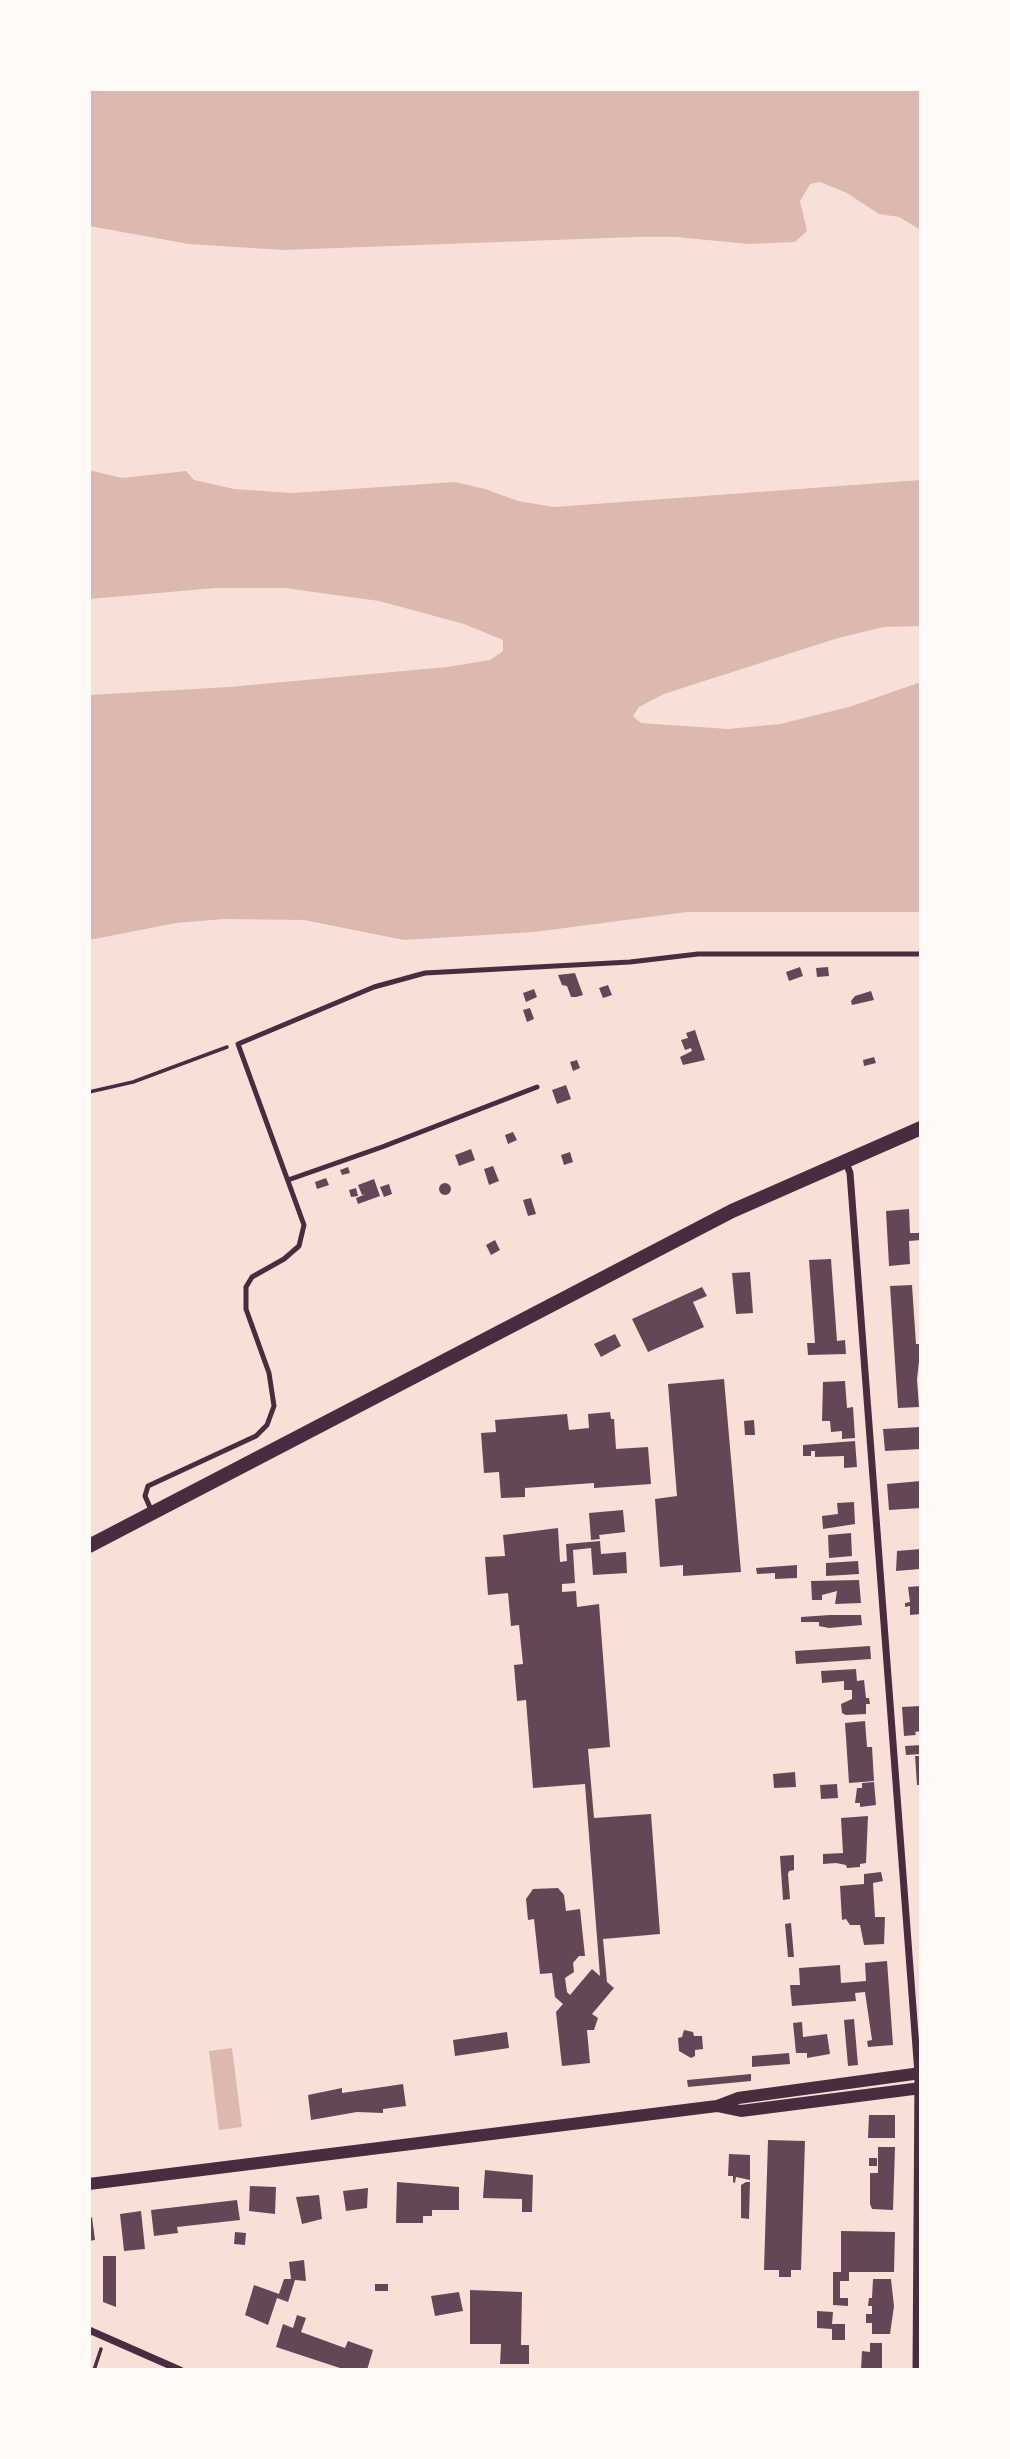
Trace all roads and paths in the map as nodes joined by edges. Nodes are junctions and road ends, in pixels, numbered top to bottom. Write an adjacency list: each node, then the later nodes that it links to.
1 (921, 954): 2 (lane)
2 (237, 1044): 4 (path); 7 (lane)
3 (537, 1087): 7 (lane)
4 (89, 1092)
5 (921, 1128): 6 (main road)
6 (845, 1160): 8 (main road); 10 (street)
7 (288, 1180): 8 (lane)
8 (152, 1512): 9 (main road)
9 (89, 1546)
10 (919, 2074): 11 (street); 12 (street)
11 (919, 2088): 12 (street); 18 (street)
12 (717, 2106): 13 (street)
13 (89, 2184)
14 (89, 2330): 15 (street)
15 (106, 2338): 16 (path); 17 (street)
16 (93, 2370)
17 (180, 2370)
18 (916, 2370)

